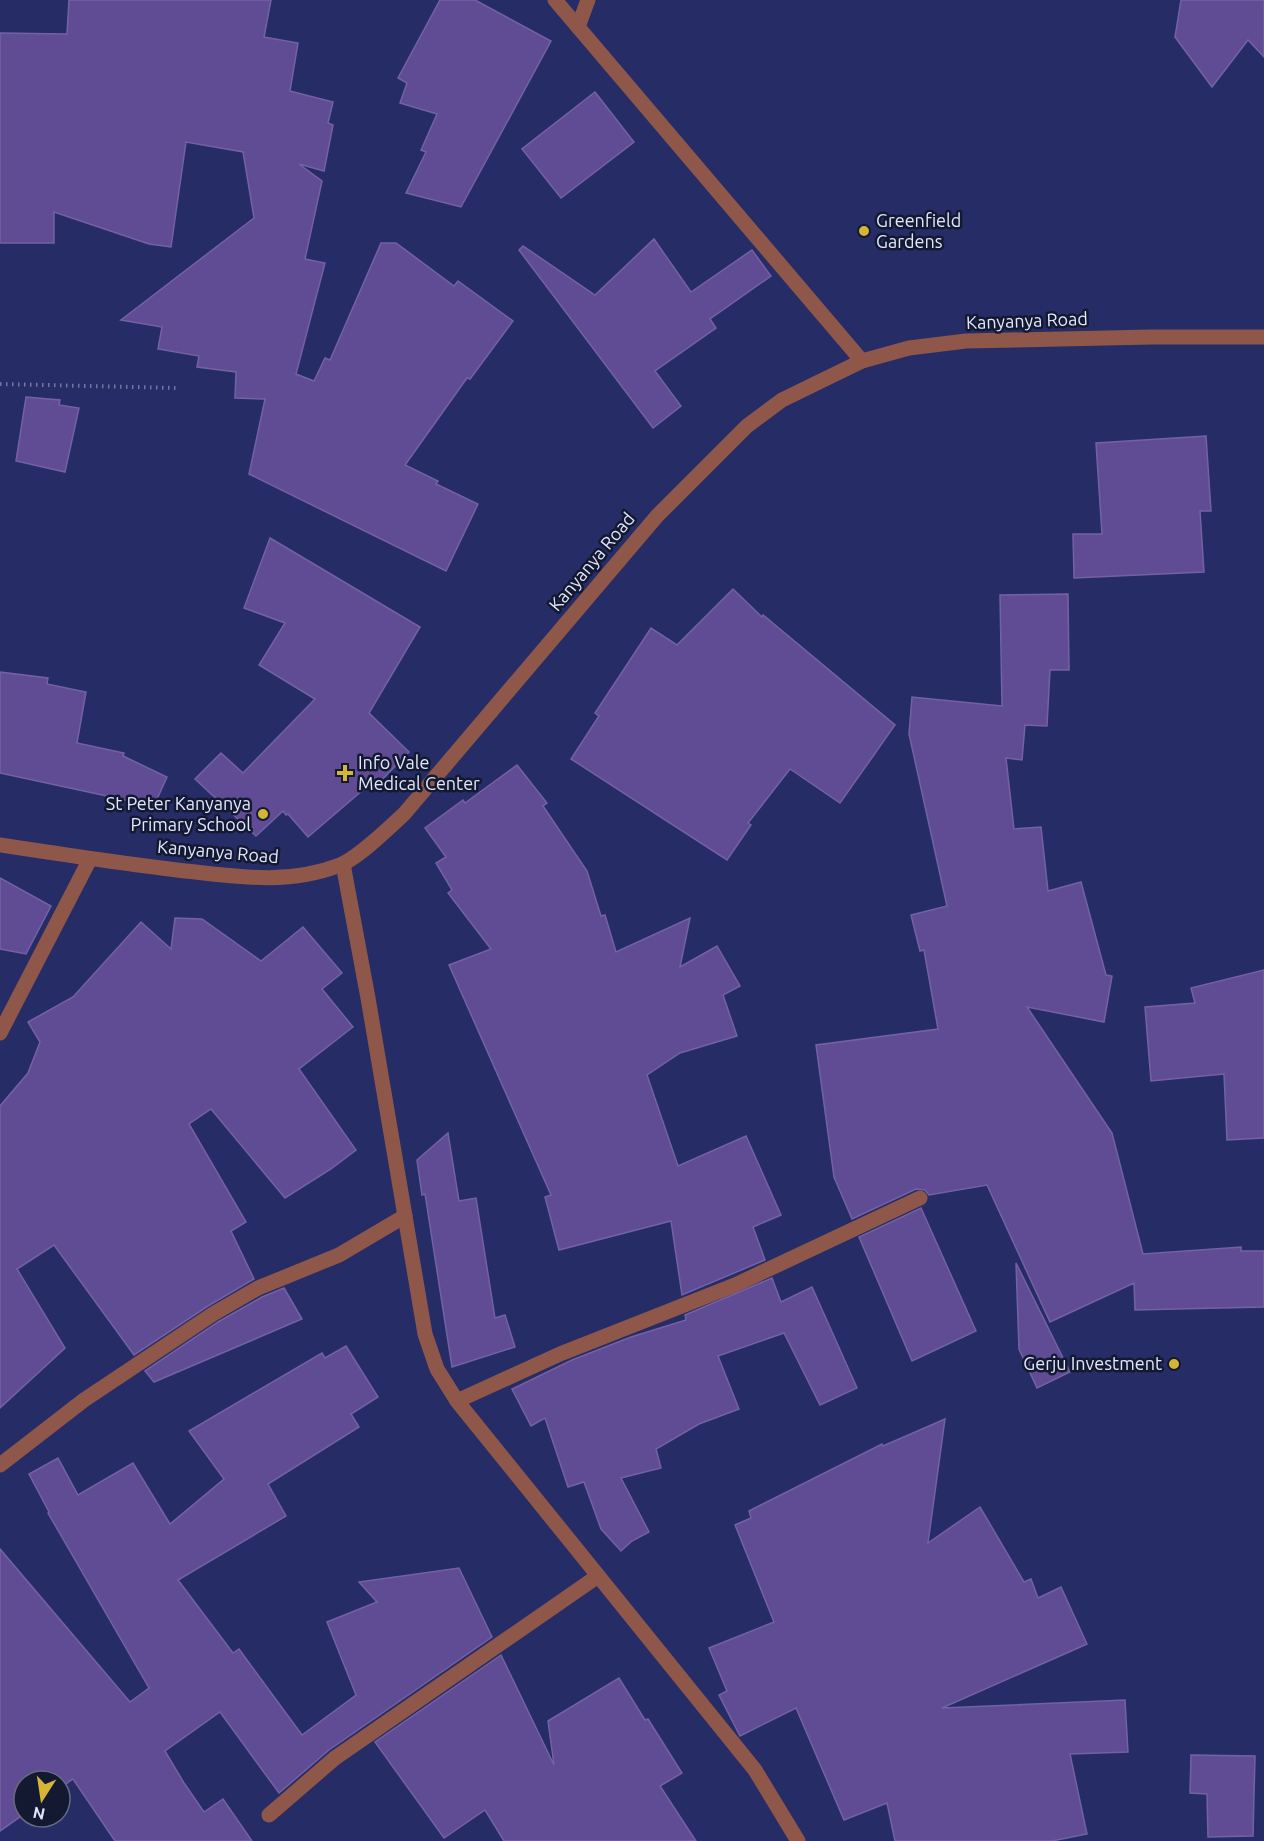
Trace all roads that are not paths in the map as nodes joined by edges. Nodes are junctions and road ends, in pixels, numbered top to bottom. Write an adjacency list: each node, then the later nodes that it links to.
1 (555, 0): 3 (street)
2 (588, 0): 3 (street)
3 (578, 27): 5 (street)
4 (1264, 337): 5 (street, Kanyanya Road)
5 (862, 361): 8 (street, Kanyanya Road)
6 (0, 845): 7 (street, Kanyanya Road)
7 (90, 859): 8 (street, Kanyanya Road); 9 (street)
8 (343, 864): 11 (street)
9 (0, 1033)
10 (920, 1198): 12 (street)
11 (405, 1216): 12 (street); 13 (street)
12 (457, 1401): 14 (street)
13 (0, 1465)
14 (598, 1576): 15 (street); 16 (street)
15 (269, 1815)
16 (798, 1841)

